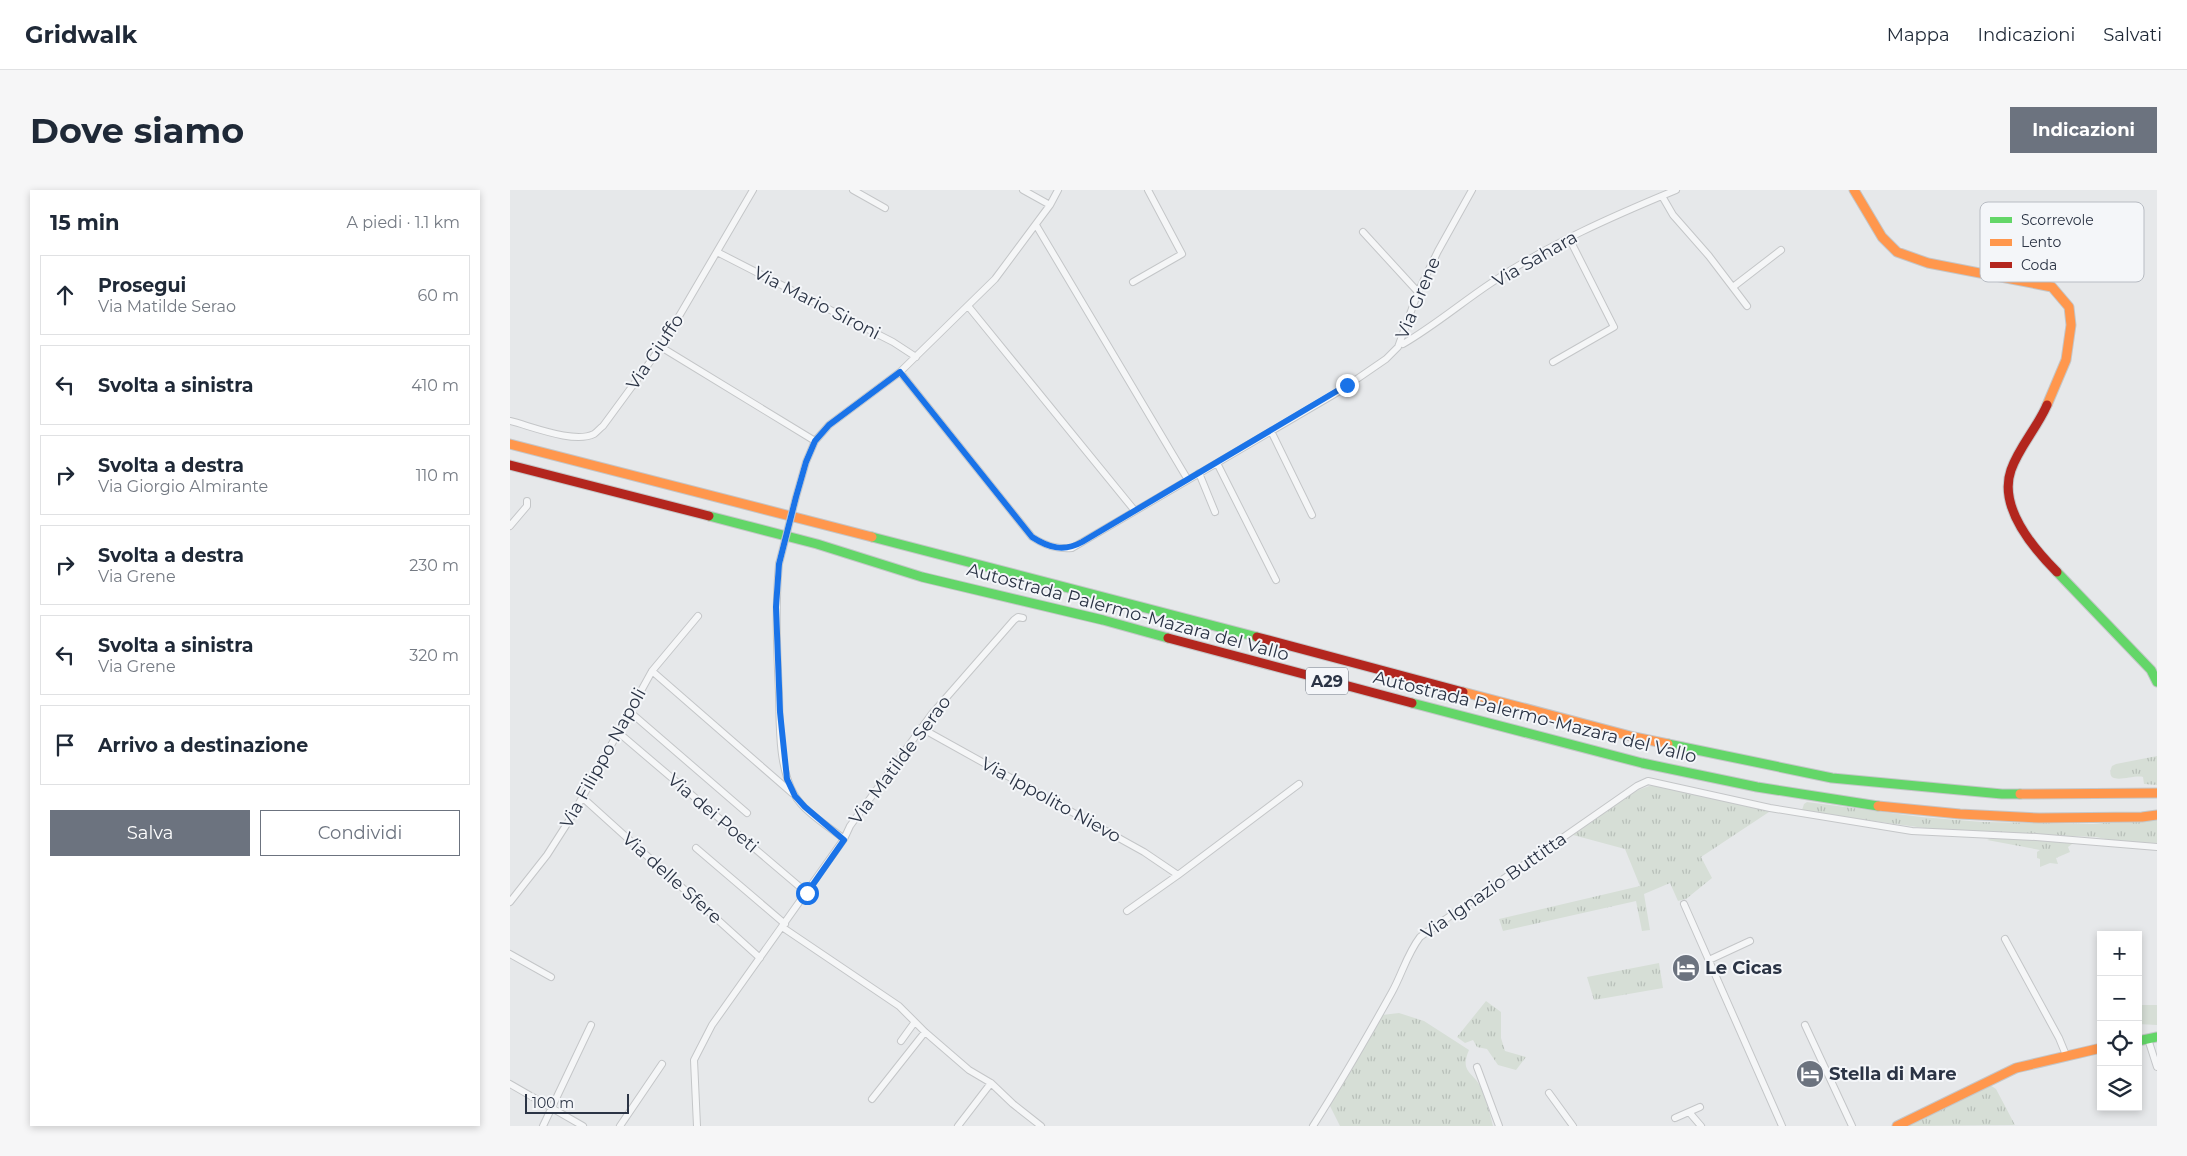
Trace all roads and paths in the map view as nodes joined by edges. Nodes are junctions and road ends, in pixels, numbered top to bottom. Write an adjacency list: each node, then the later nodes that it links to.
1 (753, 190): 16 (street, Via Giuffo)
2 (852, 190): 11 (street)
3 (1023, 190): 10 (street)
4 (1058, 190): 10 (street)
5 (1148, 190): 18 (street)
6 (1472, 190): 21 (street, Via Grene)
7 (1676, 190): 9 (street, Via Sahara)
8 (1854, 190): 17 (main road)
9 (1662, 196): 14 (street, Via Sahara); 20 (street)
10 (1050, 205): 12 (street)
11 (885, 208)
12 (1036, 225): 22 (street); 36 (street)
13 (1363, 232): 21 (street)
14 (1570, 238): 24 (street, Via Sahara); 27 (street)
15 (1781, 250): 20 (street)
16 (716, 252): 25 (street, Via Giuffo); 26 (street, Via Mario Sironi)
17 (1980, 272)
18 (1133, 282)
19 (2033, 282): 46 (main road)
20 (1733, 287): 23 (street)
21 (1418, 292): 30 (street, Via Grene)
22 (968, 306): 26 (street); 38 (street)
23 (1747, 306)
24 (1403, 344)
25 (661, 347): 29 (street, Via Giuffo); 31 (street)
26 (916, 357): 28 (street)
27 (1553, 362)
28 (900, 372): 31 (street); 38 (street, Via Grene)
29 (510, 421)
30 (1271, 431): 33 (street, Via Grene); 40 (street)
31 (815, 441): 52 (street, bridge)
32 (510, 444): 51 (main road, Autostrada Palermo-Mazara del Vallo / A29)
33 (1216, 463): 35 (street, Via Grene); 42 (street)
34 (510, 466): 55 (main road, Autostrada Palermo-Mazara del Vallo / A29)
35 (1198, 473): 36 (street, Via Grene); 39 (street)
36 (1188, 480): 38 (street, Via Grene)
37 (528, 501): 41 (street)
38 (1135, 511)
39 (1214, 512)
40 (1312, 515)
41 (510, 526)
42 (1276, 580)
43 (698, 616): 45 (street, Via Filippo Napoli)
44 (1023, 618): 48 (street, Via Matilde Serao)
45 (652, 670): 47 (street, Via Filippo Napoli); 52 (street)
46 (2157, 682)
47 (630, 712): 49 (street, Via Filippo Napoli); 54 (street)
48 (921, 728): 56 (street, Via Matilde Serao); 59 (street, Via Ippolito Nievo)
49 (619, 733): 53 (street, Via Filippo Napoli); 60 (street, Via dei Poeti)
50 (1300, 784): 59 (street)
51 (2157, 794)
52 (795, 796): 56 (street)
53 (583, 798): 61 (street, Via Filippo Napoli); 68 (street, Via delle Sfere)
54 (747, 813)
55 (2157, 815)
56 (844, 840): 60 (street, Via Matilde Serao)
57 (2157, 847): 96 (street, Via Ignazio Buttitta)
58 (696, 848): 64 (street)
59 (1178, 876): 63 (street)
60 (807, 893): 64 (street, Via Matilde Serao)
61 (510, 902)
62 (1684, 904): 69 (street)
63 (1127, 911)
64 (784, 926): 68 (street, Via Matilde Serao); 71 (street)
65 (2005, 939): 78 (street)
66 (1750, 941): 69 (street)
67 (510, 954): 70 (street)
68 (760, 958): 93 (street, Via Matilde Serao)
69 (1709, 960): 100 (street)
70 (551, 978)
71 (914, 1023): 74 (street); 76 (street)
72 (591, 1024): 87 (street)
73 (1805, 1025): 101 (street)
74 (924, 1032): 82 (street); 85 (street)
75 (2153, 1038): 81 (street)
76 (901, 1041)
77 (2097, 1049): 78 (main road)
78 (2066, 1054): 102 (main road)
79 (662, 1064): 92 (street)
80 (1477, 1066): 97 (street)
81 (2157, 1067)
82 (991, 1083): 94 (street); 95 (street)
83 (510, 1084): 87 (street)
84 (1549, 1093): 98 (street)
85 (872, 1099)
86 (1700, 1107): 88 (street)
87 (552, 1108): 90 (street); 91 (street)
88 (1689, 1112): 89 (street); 99 (street)
89 (1675, 1118)
90 (543, 1126)
91 (583, 1126)
92 (620, 1126)
93 (697, 1126)
94 (958, 1126)
95 (1041, 1126)
96 (1313, 1126)
97 (1499, 1126)
98 (1574, 1126)
99 (1700, 1126)
100 (1782, 1126)
101 (1852, 1126)
102 (1896, 1126)

